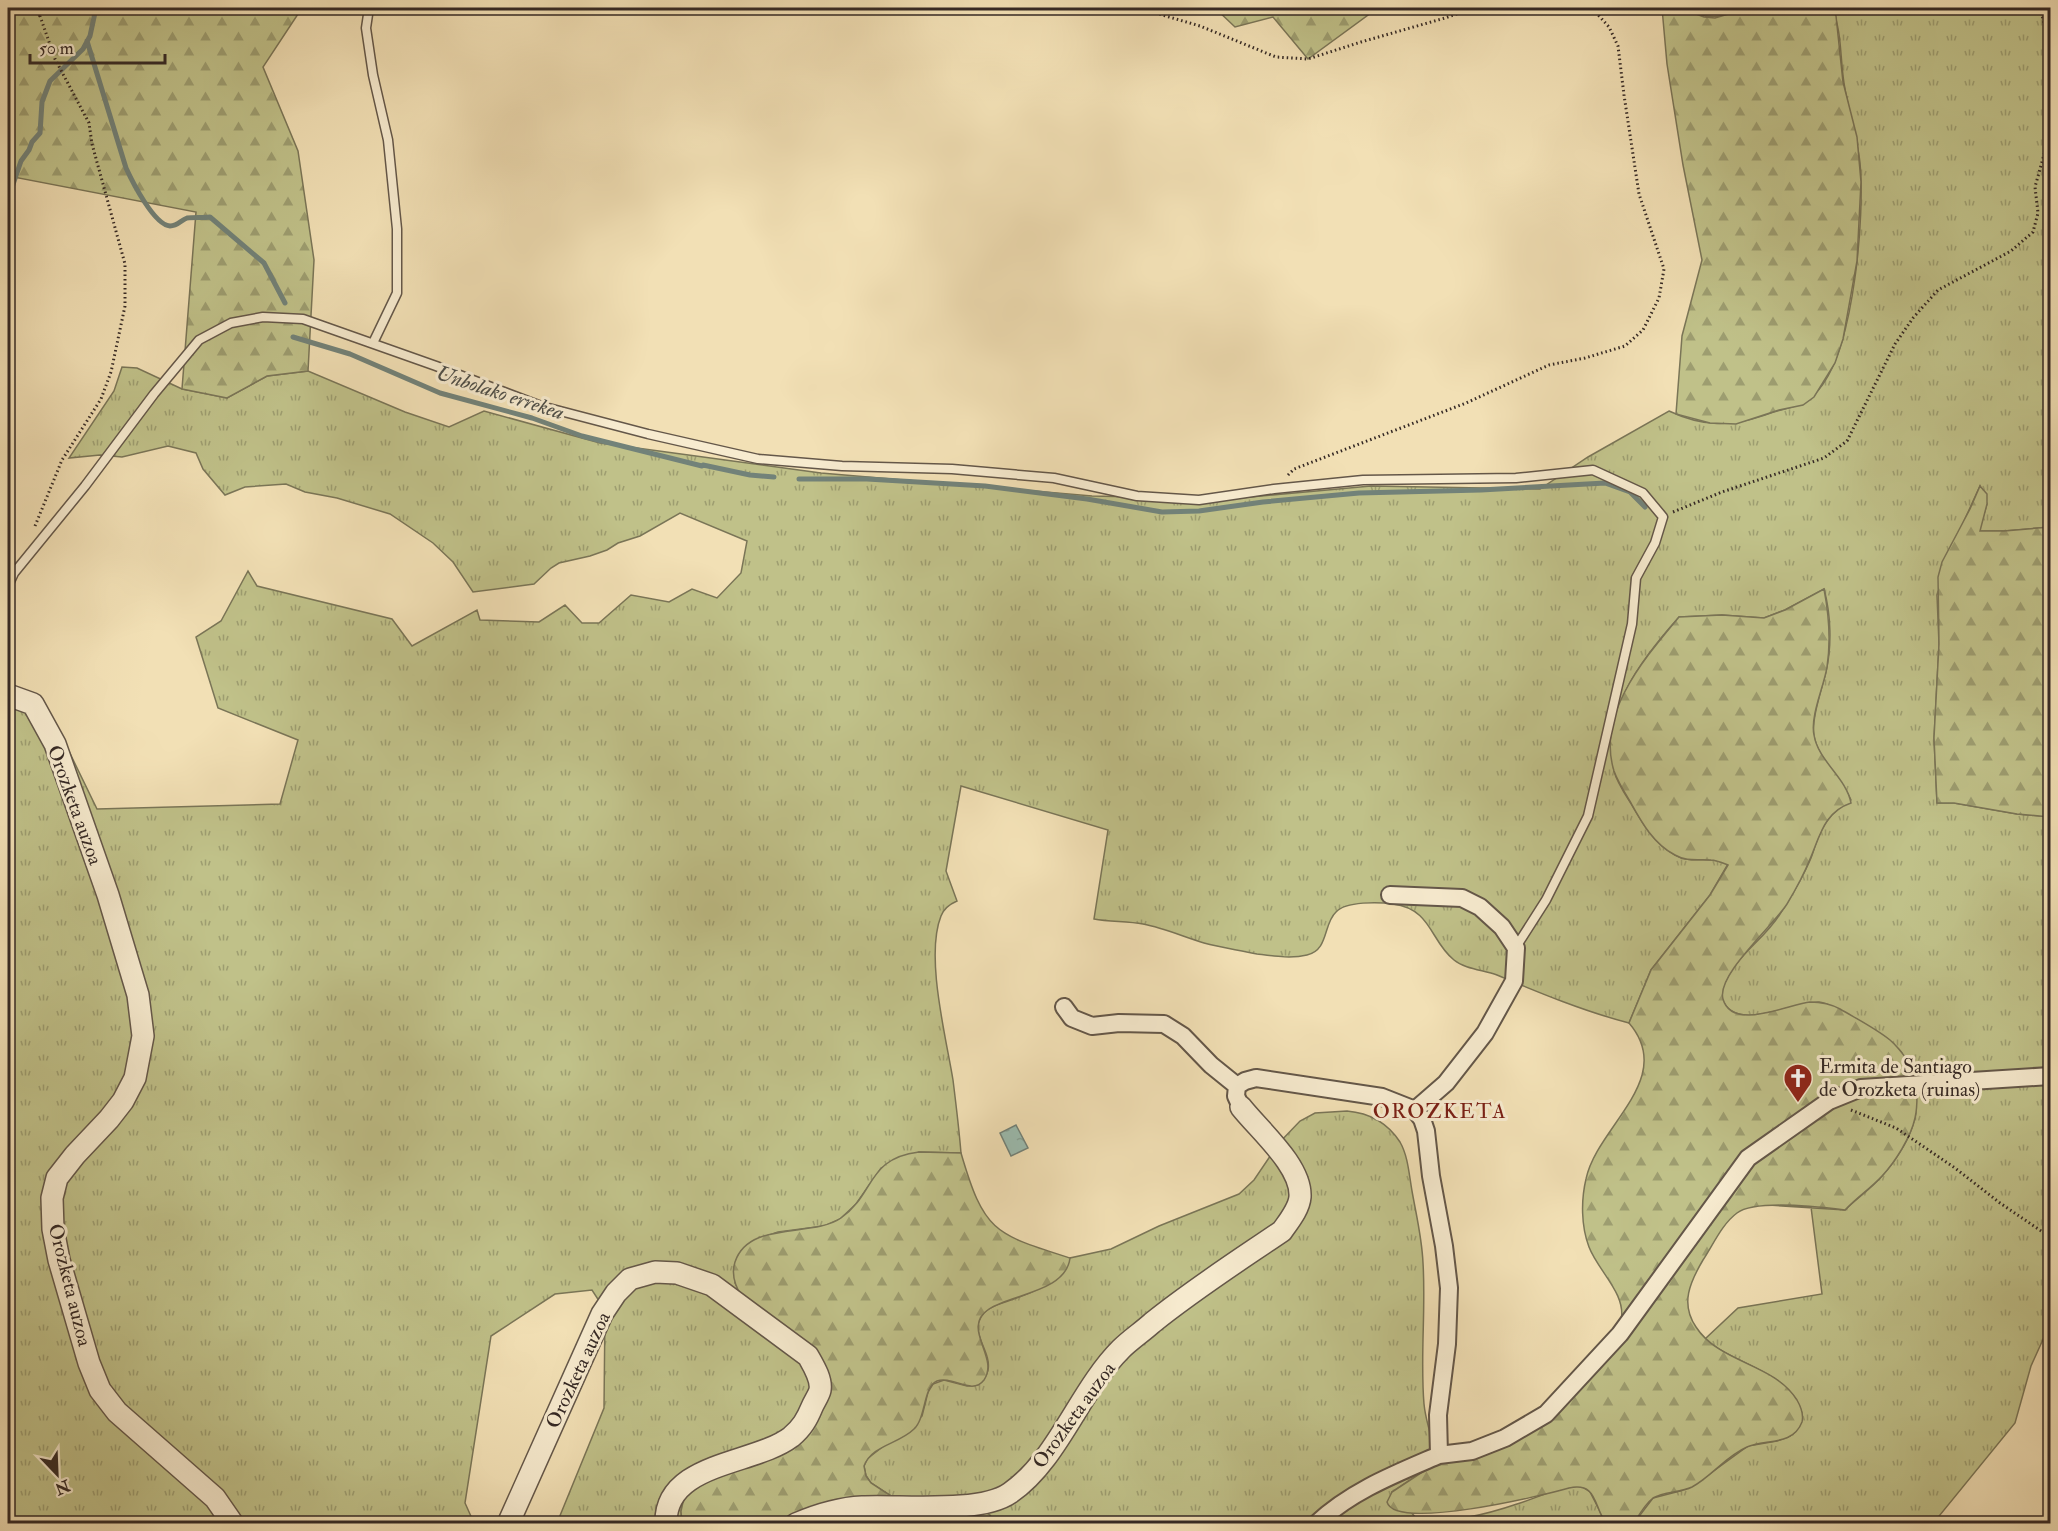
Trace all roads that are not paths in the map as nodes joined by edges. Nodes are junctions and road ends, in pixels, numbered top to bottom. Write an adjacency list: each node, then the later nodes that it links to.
1 (369, 8): 2 (lane)
2 (373, 343): 3 (lane); 6 (lane)
3 (8, 586)
4 (8, 695): 13 (street, Orozketa auzoa)
5 (1390, 895): 6 (street)
6 (1515, 948): 11 (street)
7 (1064, 1007): 9 (street)
8 (2050, 1076): 12 (street)
9 (1237, 1086): 10 (street); 11 (street)
10 (1241, 1107): 16 (street, Orozketa auzoa)
11 (1415, 1110): 12 (street)
12 (1438, 1455): 17 (street)
13 (233, 1524)
14 (508, 1524): 15 (street, Orozketa auzoa)
15 (666, 1524)
16 (796, 1524)
17 (1316, 1524)

